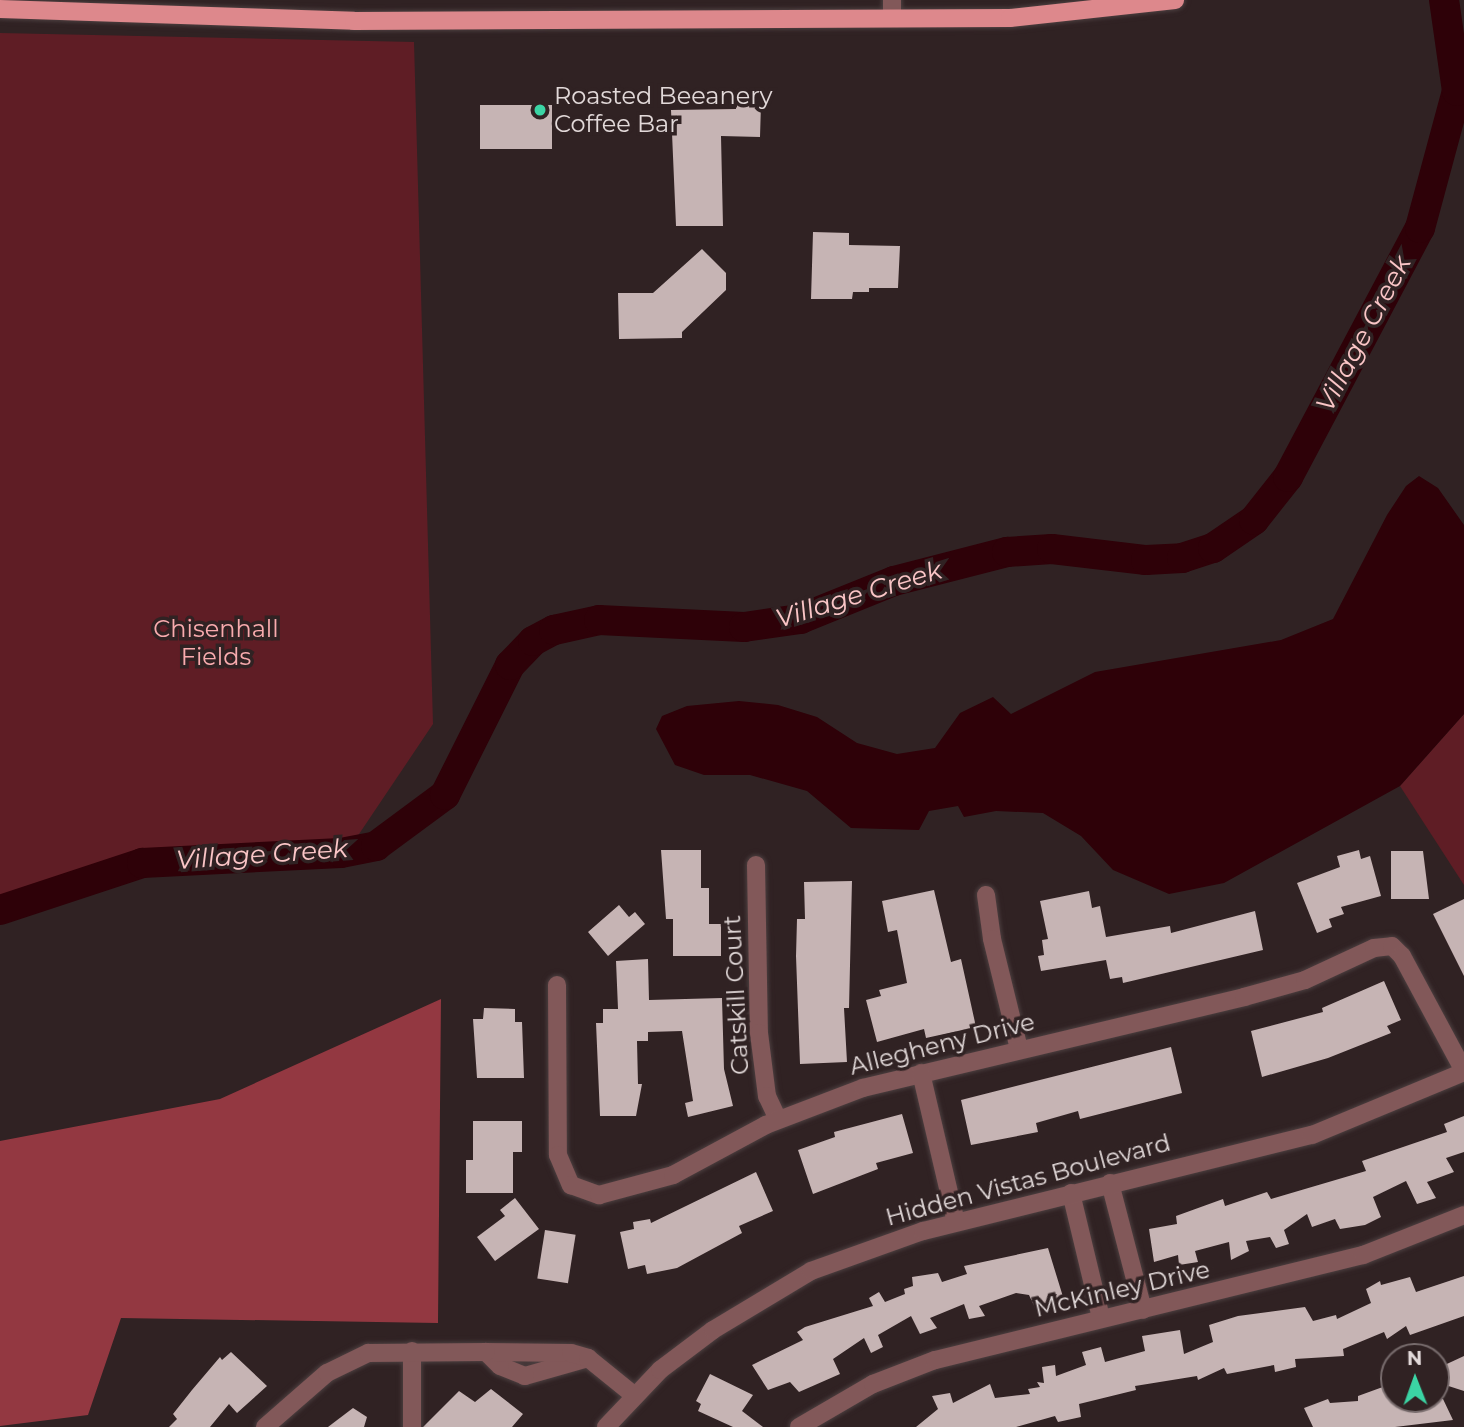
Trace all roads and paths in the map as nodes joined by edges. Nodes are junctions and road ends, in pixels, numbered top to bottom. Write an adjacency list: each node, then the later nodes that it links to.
1 (1175, 0): 3 (main road)
2 (0, 9): 3 (main road)
3 (892, 9)
4 (756, 865): 10 (street, Catskill Court)
5 (986, 895): 7 (street)
6 (557, 985): 10 (street, Allegheny Drive)
7 (1019, 1049): 8 (street, Allegheny Drive); 9 (street, Allegheny Drive)
8 (1464, 1072): 11 (street, Hidden Vistas Boulevard)
9 (921, 1073): 10 (street, Allegheny Drive); 14 (street)
10 (778, 1120)
11 (1110, 1183): 12 (street, Hidden Vistas Boulevard); 15 (street)
12 (1071, 1193): 14 (street, Hidden Vistas Boulevard); 16 (street)
13 (1464, 1215): 15 (street, McKinley Drive)
14 (956, 1222): 18 (street, Hidden Vistas Boulevard)
15 (1143, 1310): 16 (street, McKinley Drive)
16 (1101, 1318): 22 (street, McKinley Drive)
17 (412, 1351): 18 (street); 19 (street); 20 (street)
18 (635, 1396): 21 (street, Hidden Vistas Boulevard)
19 (265, 1427)
20 (412, 1427)
21 (606, 1427)
22 (799, 1427)

